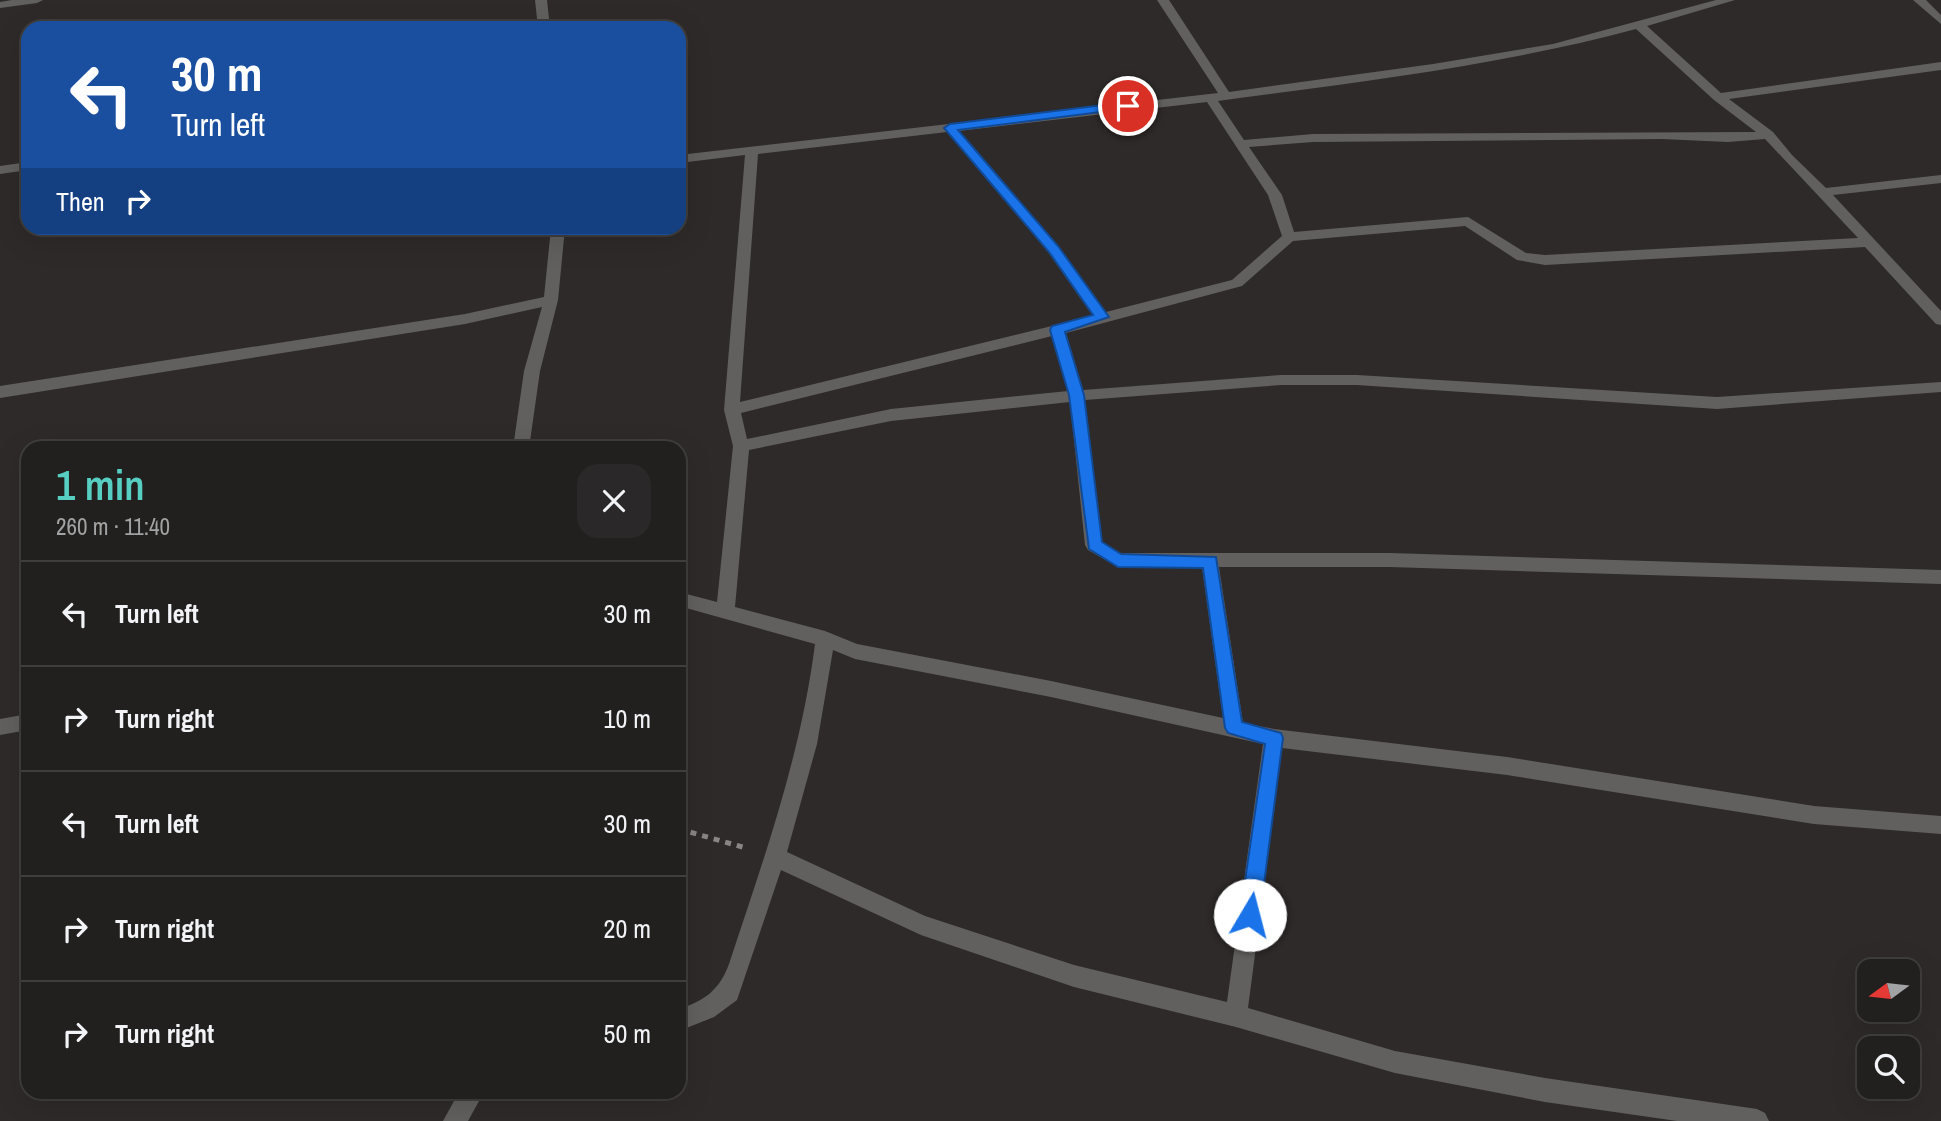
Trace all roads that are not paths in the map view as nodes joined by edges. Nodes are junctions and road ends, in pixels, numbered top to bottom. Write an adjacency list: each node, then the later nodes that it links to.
1 (37, 0): 6 (street)
2 (541, 0): 7 (street)
3 (1163, 0): 11 (street)
4 (1729, 0): 9 (street)
5 (1919, 0): 8 (street)
6 (0, 5)
7 (543, 21)
8 (1941, 21)
9 (1639, 25): 11 (street); 13 (street)
10 (1941, 66): 13 (street)
11 (1224, 93): 12 (street)
12 (1210, 97): 14 (street); 16 (street)
13 (1718, 97): 15 (street)
14 (950, 128): 17 (street); 27 (street)
15 (1768, 135): 16 (street); 22 (street)
16 (1238, 145): 24 (street)
17 (752, 149): 18 (street); 33 (street)
18 (686, 158)
19 (21, 167): 20 (street)
20 (0, 170)
21 (1941, 179): 22 (street)
22 (1823, 192): 25 (street)
23 (557, 235): 26 (street)
24 (1289, 237): 25 (street); 27 (street)
25 (1869, 242): 28 (street)
26 (551, 300): 31 (street); 34 (street)
27 (1102, 317): 29 (street)
28 (1941, 320)
29 (1057, 330): 32 (street); 33 (street)
30 (1941, 387): 32 (street)
31 (0, 392)
32 (1077, 395): 35 (street); 36 (street)
33 (732, 410): 35 (street)
34 (521, 441)
35 (741, 446): 39 (street)
36 (1210, 562): 37 (street); 43 (street)
37 (1941, 577)
38 (686, 600): 39 (street)
39 (725, 612): 40 (street)
40 (825, 639): 43 (street); 46 (street)
41 (21, 723): 42 (street)
42 (0, 727)
43 (1234, 728): 44 (street)
44 (1274, 738): 45 (street); 47 (street)
45 (1941, 825)
46 (776, 857): 47 (street); 48 (street)
47 (1236, 1016): 51 (street)
48 (686, 1018)
49 (468, 1099): 50 (street)
50 (455, 1121)
51 (1757, 1121)

